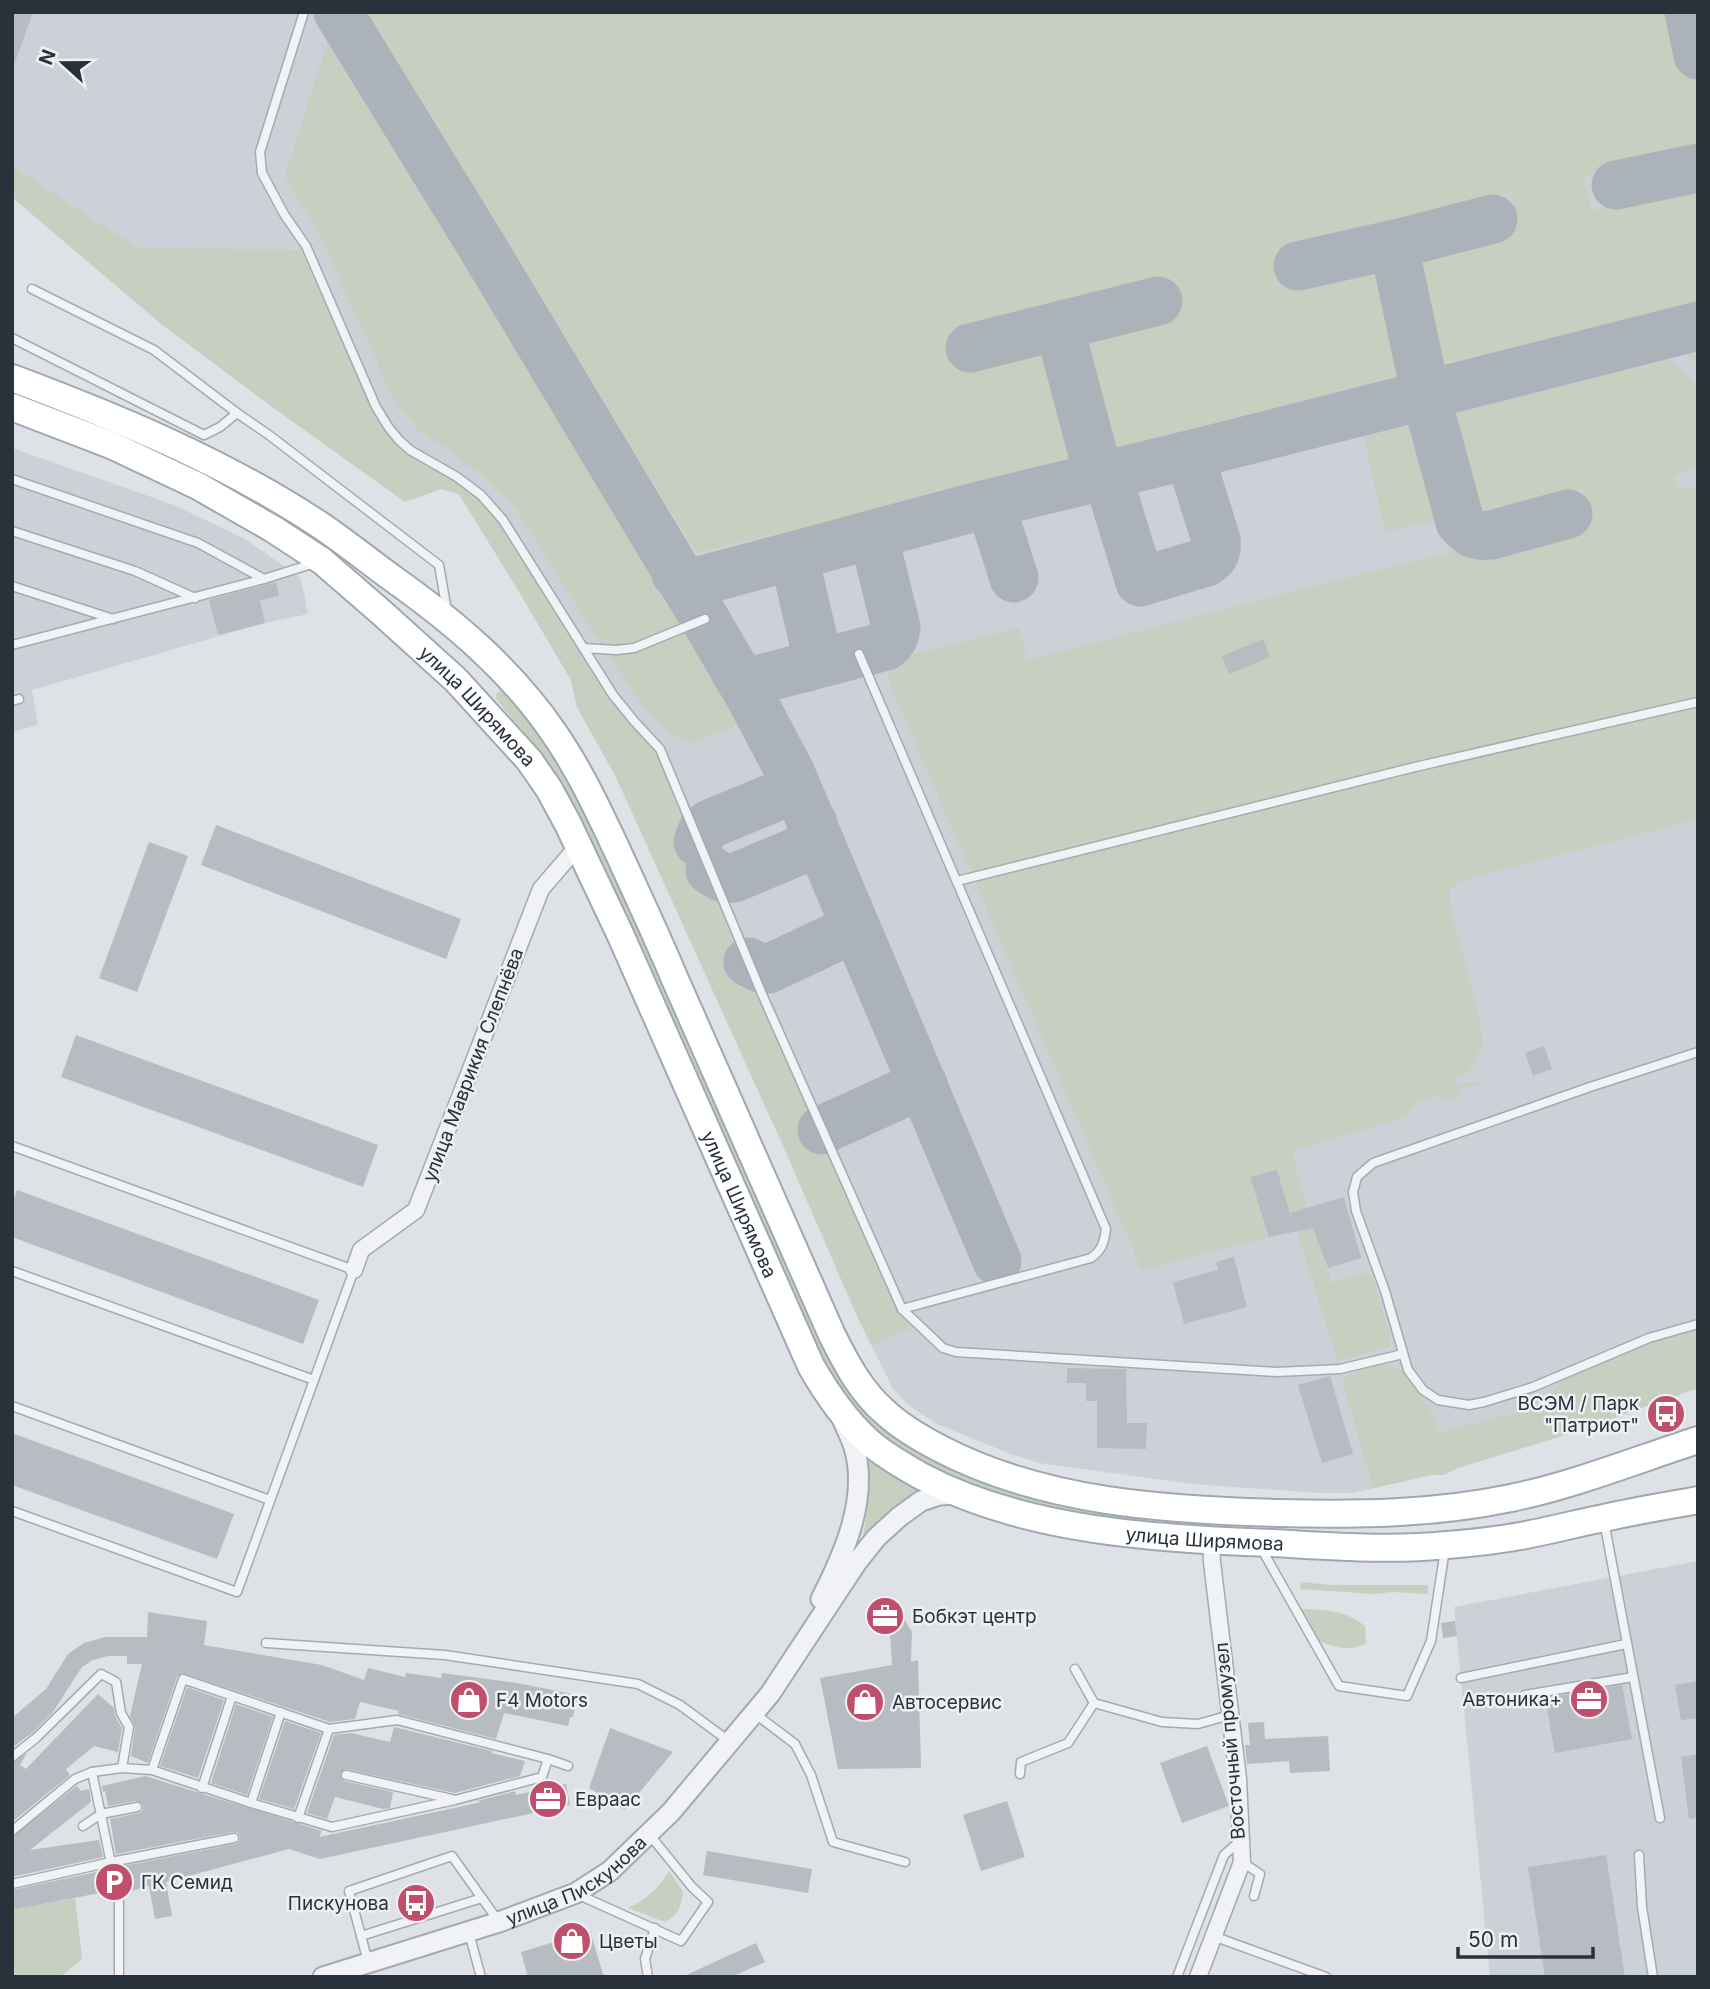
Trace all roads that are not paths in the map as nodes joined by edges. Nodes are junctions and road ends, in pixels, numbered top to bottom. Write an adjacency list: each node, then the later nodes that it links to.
1 (304, 12): 19 (lane)
2 (32, 289): 6 (lane)
3 (12, 338): 6 (lane)
4 (12, 378): 11 (main road, улица Ширямова)
5 (12, 407): 9 (main road, улица Ширямова)
6 (237, 413): 17 (lane)
7 (12, 479): 10 (lane)
8 (12, 531): 13 (lane)
9 (321, 561): 10 (lane); 14 (main road, улица Ширямова)
10 (264, 579): 13 (lane)
11 (393, 579): 14 (main road); 17 (main road, улица Ширямова)
12 (12, 586): 15 (lane)
13 (195, 597): 15 (lane)
14 (382, 613): 23 (main road, улица Ширямова)
15 (113, 619): 18 (lane)
16 (705, 619): 19 (lane)
17 (449, 620): 21 (main road, улица Ширямова)
18 (14, 643)
19 (583, 648): 30 (lane)
20 (859, 654): 25 (lane)
21 (513, 681): 23 (main road); 36 (main road, улица Ширямова)
22 (1698, 702): 25 (lane)
23 (487, 713): 24 (main road, улица Ширямова)
24 (578, 846): 28 (street, улица Маврикия Слепнёва); 35 (main road, улица Ширямова)
25 (957, 881): 30 (lane)
26 (1698, 1052): 32 (lane)
27 (12, 1146): 28 (lane)
28 (354, 1270): 33 (lane)
29 (12, 1271): 33 (lane)
30 (902, 1309): 32 (lane)
31 (1698, 1324): 32 (lane)
32 (1403, 1354)
33 (314, 1380): 38 (lane)
34 (12, 1406): 38 (lane)
35 (836, 1408): 37 (main road, улица Ширямова); 50 (street, улица Пискунова)
36 (1698, 1440)
37 (957, 1494): 42 (main road, улица Ширямова); 50 (street, улица Пискунова)
38 (270, 1500): 40 (lane)
39 (1698, 1500): 41 (main road, улица Ширямова)
40 (12, 1511)
41 (1604, 1518): 44 (main road, улица Ширямова); 46 (lane)
42 (1211, 1541): 43 (main road, улица Ширямова); 56 (street, Восточный промузел)
43 (1258, 1543): 44 (main road, улица Ширямова); 44 (lane)
44 (1446, 1545)
45 (266, 1643): 58 (lane)
46 (1626, 1644): 48 (lane); 49 (lane)
47 (1075, 1668): 53 (lane)
48 (1633, 1677): 51 (lane); 73 (lane)
49 (1461, 1678)
50 (770, 1693): 55 (street, улица Пискунова)
51 (1525, 1695)
52 (232, 1696): 54 (lane); 63 (lane); 67 (lane)
53 (1094, 1703): 56 (lane); 65 (lane)
54 (281, 1712): 57 (lane); 69 (lane)
55 (754, 1713): 58 (street, улица Пискунова); 81 (lane)
56 (1230, 1715): 78 (street, Восточный промузел)
57 (329, 1729): 60 (lane); 72 (lane)
58 (730, 1742): 76 (street, улица Пискунова)
59 (12, 1757): 62 (lane)
60 (548, 1759): 61 (lane); 68 (lane)
61 (568, 1766)
62 (122, 1768): 63 (lane); 64 (lane)
63 (152, 1770): 67 (lane)
64 (92, 1772): 71 (lane); 75 (lane)
65 (1020, 1774)
66 (346, 1775): 68 (lane)
67 (202, 1787): 69 (lane)
68 (455, 1800): 72 (lane)
69 (251, 1803): 72 (lane)
70 (136, 1807): 71 (lane)
71 (101, 1814): 74 (lane); 80 (lane)
72 (298, 1818)
73 (1660, 1818)
74 (83, 1826)
75 (12, 1831)
76 (649, 1834): 84 (street, улица Пискунова); 88 (lane)
77 (234, 1838): 80 (lane)
78 (1240, 1841): 82 (street, Восточный промузел); 97 (lane)
79 (1639, 1855): 100 (lane)
80 (111, 1862): 83 (lane); 94 (lane)
81 (905, 1862)
82 (1242, 1863): 85 (lane); 91 (street, Восточный промузел)
83 (12, 1884)
84 (576, 1893): 87 (street, улица Пискунова); 88 (lane)
85 (1254, 1896)
86 (482, 1898): 87 (lane); 90 (lane); 90 (lane)
87 (499, 1922): 89 (street, улица Пискунова)
88 (654, 1928): 96 (lane)
89 (468, 1931): 92 (street, улица Пискунова); 95 (lane)
90 (361, 1936): 92 (lane)
91 (1213, 1936): 98 (street, Восточный промузел); 99 (lane)
92 (369, 1963): 93 (street, улица Пискунова)
93 (329, 1976)
94 (119, 1977)
95 (481, 1977)
96 (648, 1977)
97 (1177, 1977)
98 (1198, 1977)
99 (1326, 1977)
100 (1653, 1977)

